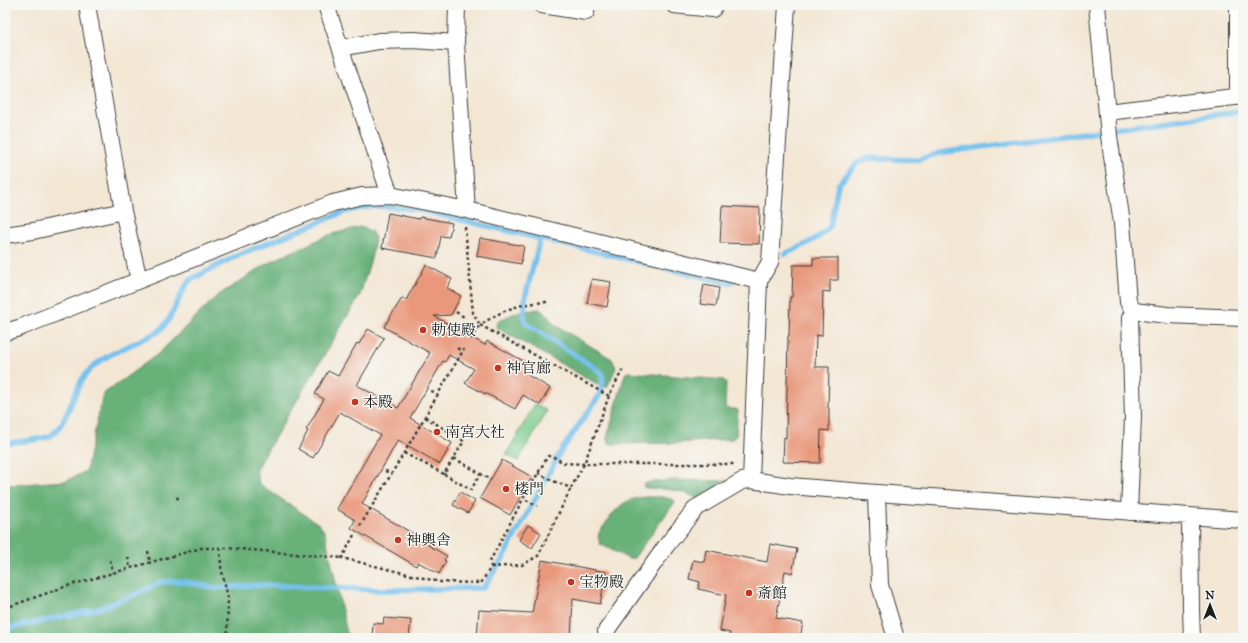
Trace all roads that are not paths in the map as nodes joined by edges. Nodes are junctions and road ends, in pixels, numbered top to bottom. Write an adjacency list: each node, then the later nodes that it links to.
1 (87, 5): 17 (street)
2 (326, 5): 12 (street)
3 (457, 5): 11 (street)
4 (542, 5): 5 (street)
5 (587, 5)
6 (674, 5): 7 (street)
7 (714, 5)
8 (787, 5): 20 (street)
9 (1097, 5): 14 (street)
10 (1238, 5): 13 (street)
11 (456, 42): 12 (street); 16 (street)
12 (341, 48): 15 (street)
13 (1241, 96): 14 (street)
14 (1108, 123): 21 (street)
15 (390, 195): 16 (street); 19 (street)
16 (467, 210): 20 (street)
17 (123, 211): 18 (street); 19 (street)
18 (5, 234)
19 (139, 280): 23 (street)
20 (759, 281): 24 (street)
21 (1134, 311): 22 (street); 26 (street)
22 (1243, 318)
23 (5, 332)
24 (751, 480): 25 (street); 29 (street)
25 (877, 493): 26 (street); 30 (street)
26 (1129, 512): 27 (street)
27 (1190, 517): 28 (street); 31 (street)
28 (1243, 520)
29 (607, 638)
30 (896, 638)
31 (1192, 638)

